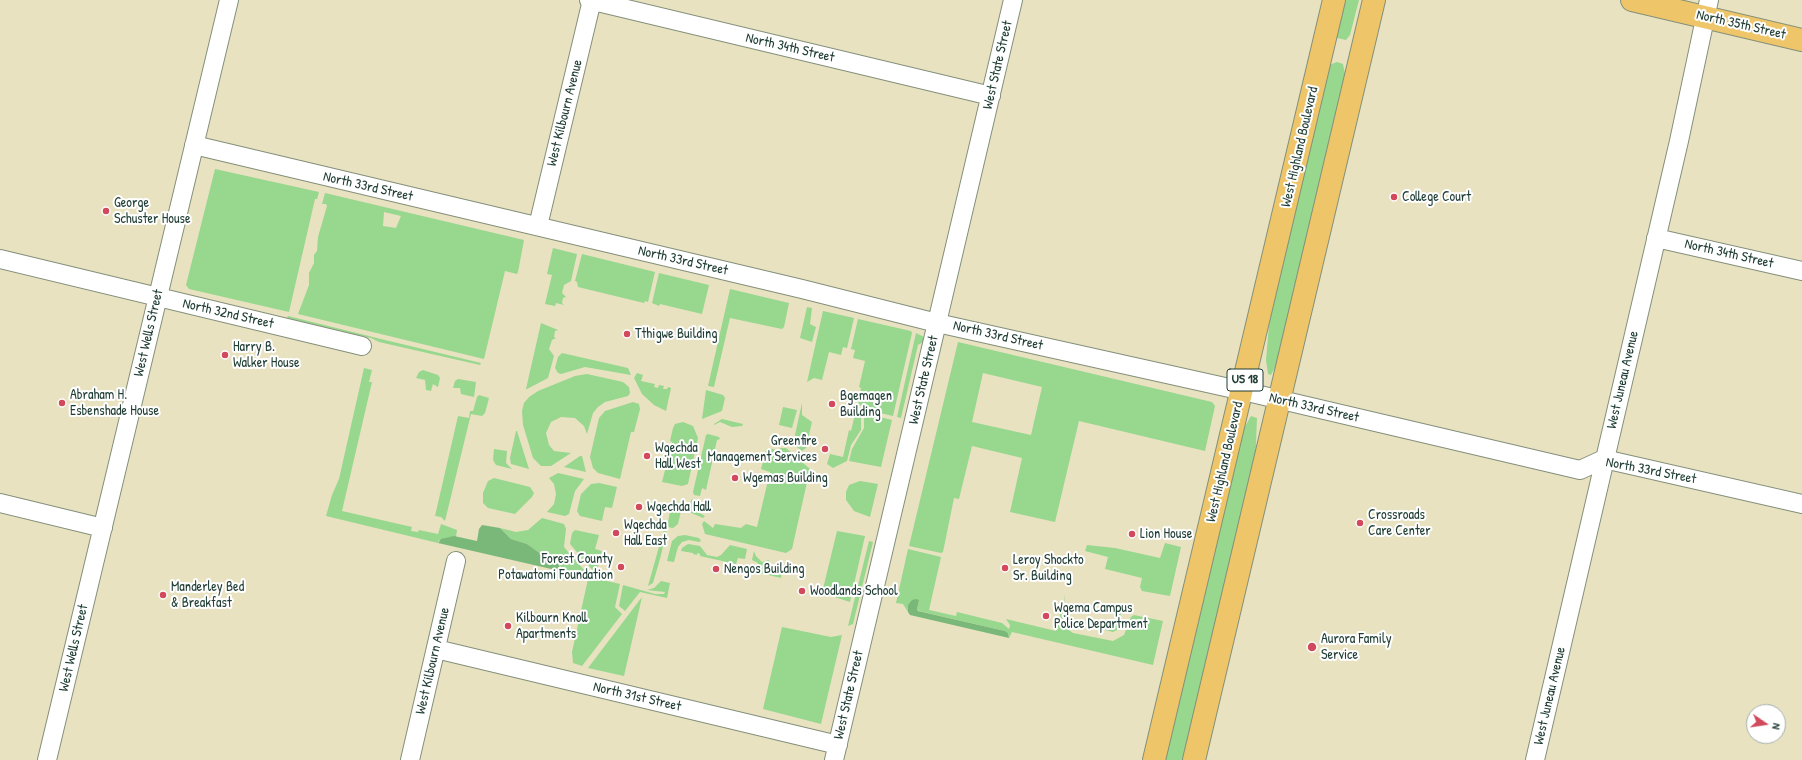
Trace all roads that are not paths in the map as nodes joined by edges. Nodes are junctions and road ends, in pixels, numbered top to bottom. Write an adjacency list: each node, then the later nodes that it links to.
1 (229, 0): 10 (street, West Wells Street)
2 (591, 0): 9 (street, North 34th Street); 11 (street, West Kilbourn Avenue)
3 (1013, 0): 9 (street, West State Street)
4 (1334, 0): 18 (main road, West Highland Boulevard / US 18)
5 (1374, 0): 19 (main road, US 18)
6 (1632, 0): 7 (main road, North 35th Street)
7 (1707, 9): 8 (main road, North 35th Street); 12 (street, West Juneau Avenue)
8 (1802, 40)
9 (991, 96): 16 (street, West State Street)
10 (194, 145): 11 (street, North 33rd Street); 15 (street, West Wells Street)
11 (538, 226): 16 (street, North 33rd Street)
12 (1656, 238): 14 (street, North 34th Street); 20 (street, West Juneau Avenue)
13 (0, 259): 15 (street, North 32nd Street)
14 (1802, 271)
15 (158, 298): 17 (street, North 32nd Street); 23 (street, West Wells Street)
16 (938, 323): 18 (street, North 33rd Street); 26 (street, West State Street)
17 (362, 346)
18 (1242, 391): 19 (street, North 33rd Street); 29 (main road, West Highland Boulevard / US 18)
19 (1280, 400): 20 (street, North 33rd Street); 30 (main road, US 18)
20 (1604, 459): 22 (street, North 33rd Street); 31 (street, West Juneau Avenue)
21 (0, 503): 23 (street)
22 (1802, 504)
23 (103, 528): 27 (street, West Wells Street)
24 (456, 561): 25 (street, West Kilbourn Avenue)
25 (436, 649): 26 (street, North 31st Street); 28 (street, West Kilbourn Avenue)
26 (836, 753)
27 (47, 760)
28 (410, 760)
29 (1154, 760)
30 (1194, 760)
31 (1535, 760)

